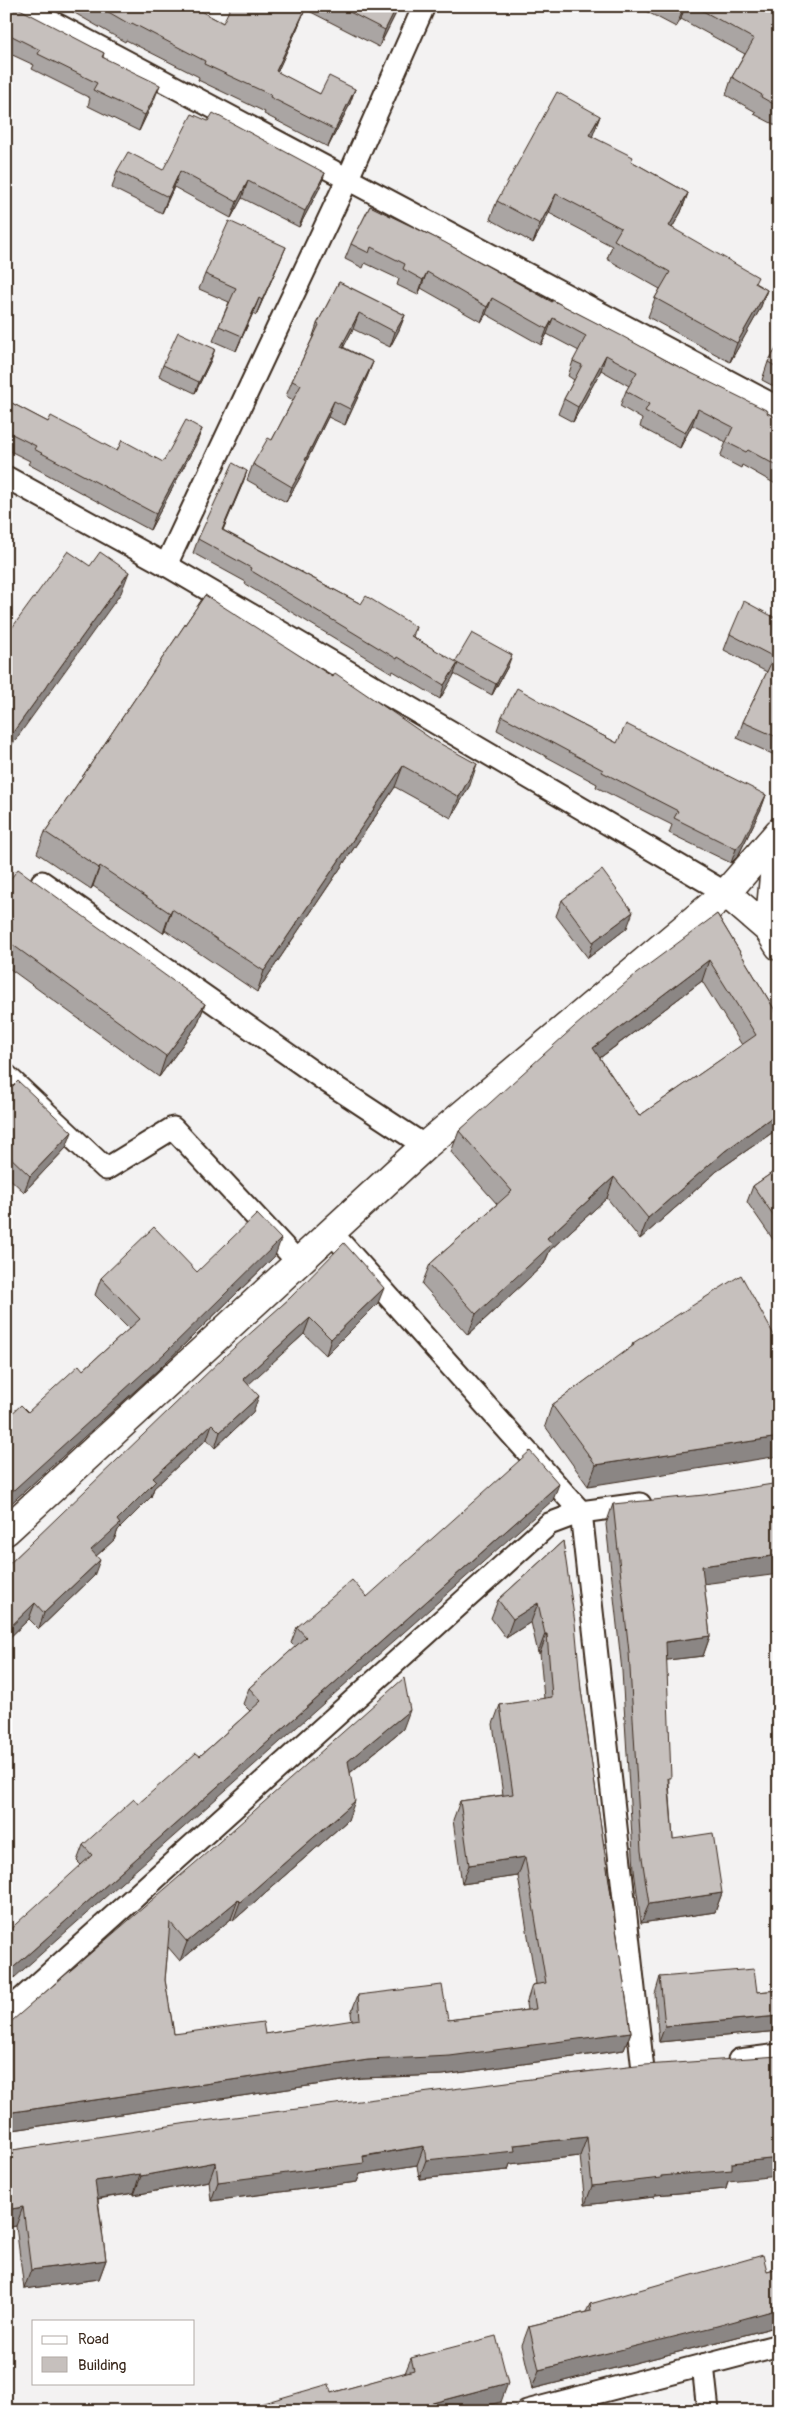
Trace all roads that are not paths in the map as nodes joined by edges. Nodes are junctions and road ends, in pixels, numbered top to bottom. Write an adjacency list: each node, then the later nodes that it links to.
1 (22, 6): 5 (street)
2 (424, 6): 5 (street)
3 (769, 6): 4 (street)
4 (779, 11)
5 (348, 178): 6 (street); 8 (street)
6 (779, 408)
7 (6, 477): 8 (street)
8 (166, 565): 11 (street)
9 (778, 833): 11 (main road); 12 (main road)
10 (42, 882): 14 (street)
11 (726, 894): 12 (main road); 14 (main road)
12 (774, 938)
13 (6, 1075): 16 (street)
14 (425, 1146): 15 (main road)
15 (331, 1232): 16 (main road); 18 (street)
16 (298, 1262): 19 (main road)
17 (660, 1502): 18 (street)
18 (581, 1512): 20 (street); 23 (street)
19 (6, 1531)
20 (6, 2013)
21 (779, 2055): 22 (street)
22 (721, 2062)
23 (643, 2071)
24 (779, 2345): 25 (street)
25 (703, 2365): 26 (street); 27 (street)
26 (527, 2411)
27 (708, 2411)

